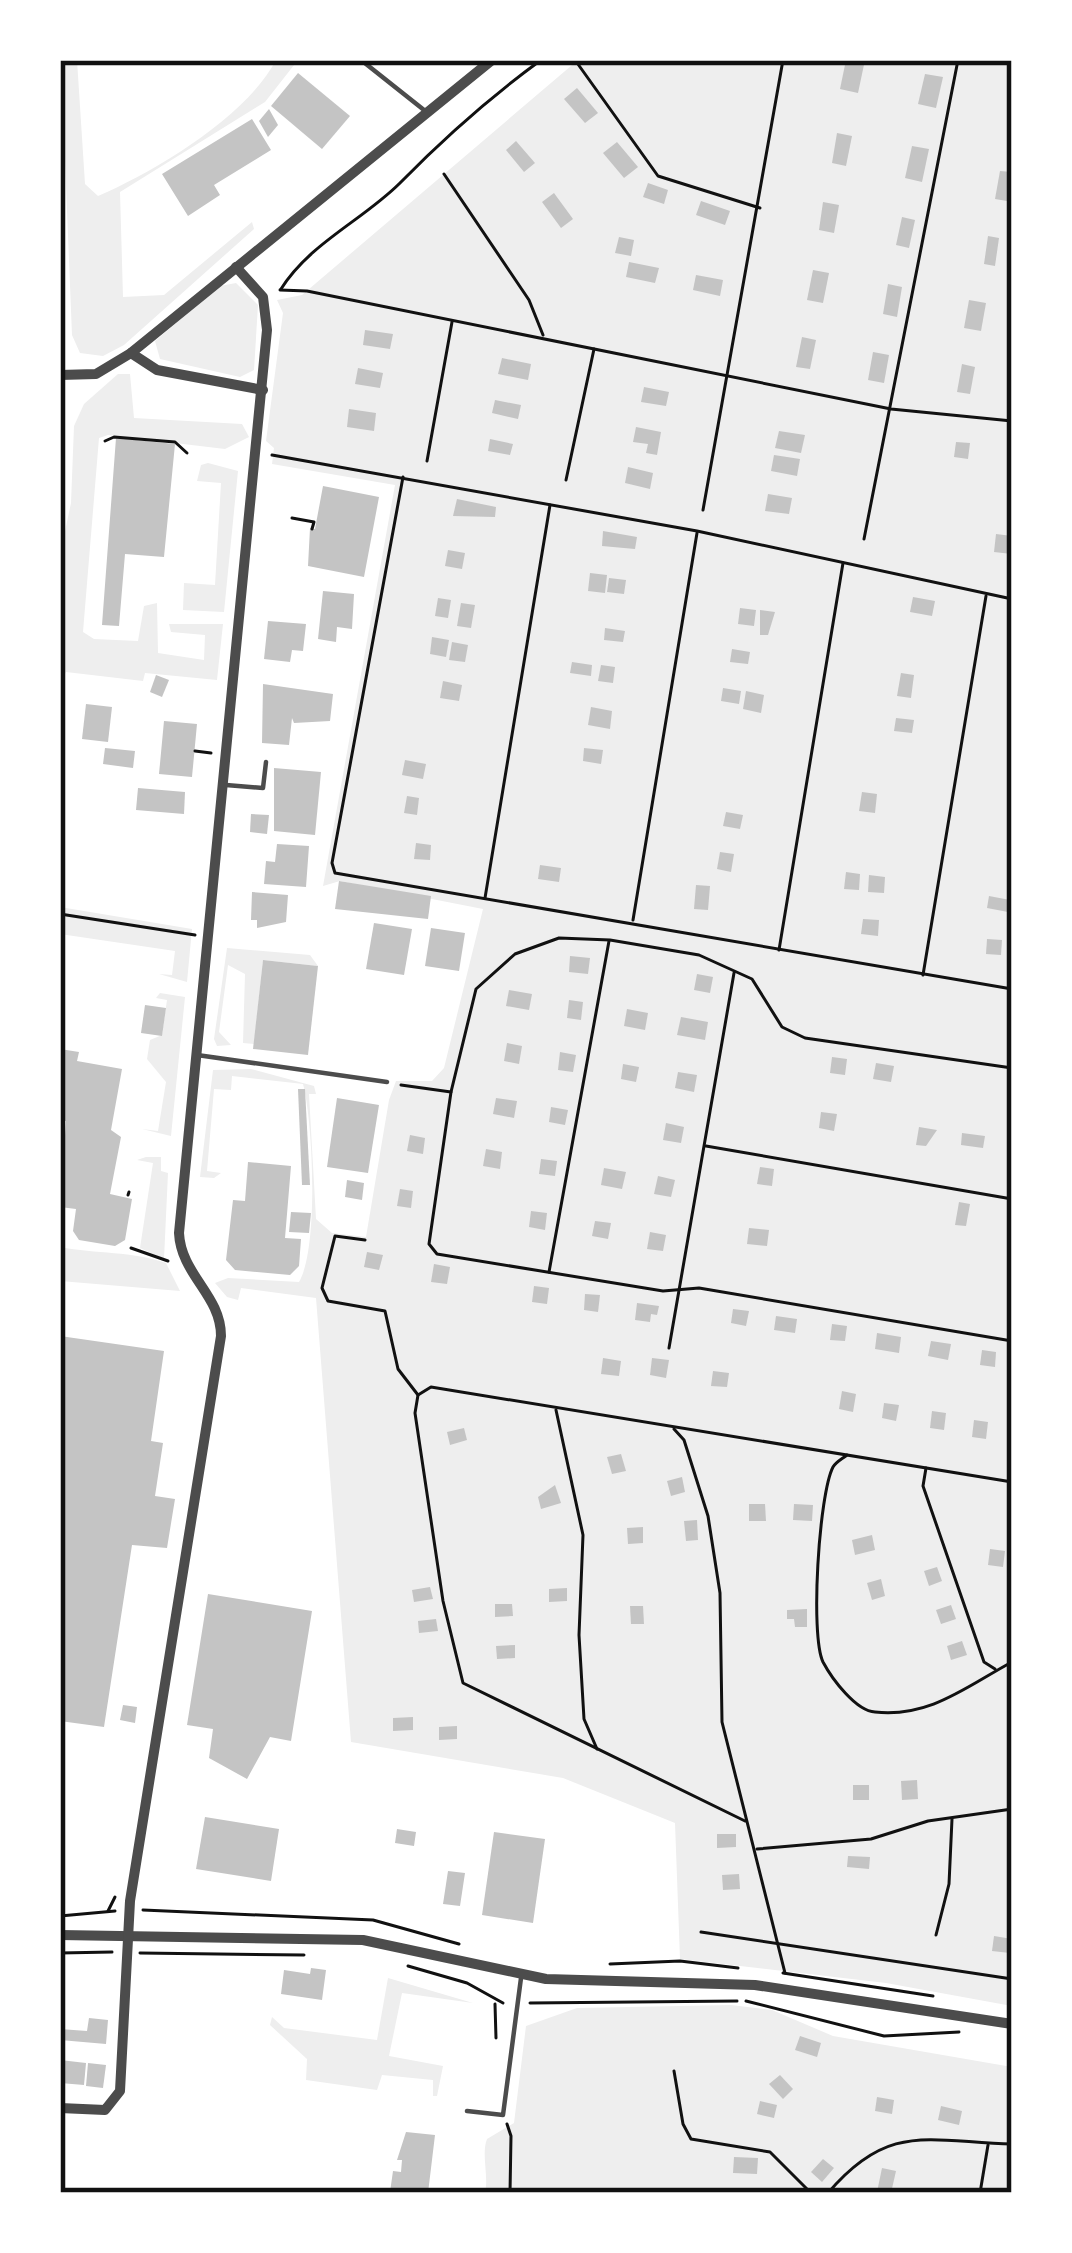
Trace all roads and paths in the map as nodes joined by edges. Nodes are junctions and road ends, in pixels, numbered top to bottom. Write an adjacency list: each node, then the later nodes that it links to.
1 (362, 60): 7 (lane)
2 (492, 60): 7 (street)
3 (541, 60): 11 (path)
4 (575, 60): 9 (path)
5 (783, 60): 9 (path)
6 (958, 60): 20 (path)
7 (428, 113): 10 (street)
8 (444, 174): 14 (path)
9 (760, 208): 18 (path)
10 (236, 267): 12 (street); 16 (street)
11 (280, 290): 12 (path); 13 (path)
12 (263, 297): 19 (street)
13 (453, 320): 14 (path); 25 (path)
14 (542, 338): 15 (path)
15 (594, 349): 18 (path); 27 (path)
16 (130, 353): 17 (street); 19 (street)
17 (60, 375)
18 (730, 377): 20 (path); 29 (path)
19 (263, 390): 24 (street)
20 (891, 409): 21 (path); 33 (path)
21 (1012, 421)
22 (104, 441): 23 (path)
23 (187, 453)
24 (254, 458): 26 (path); 42 (street)
25 (427, 460)
26 (403, 477): 28 (path); 43 (path)
27 (566, 480)
28 (551, 503): 32 (path); 43 (path)
29 (704, 510)
30 (292, 518): 31 (path)
31 (313, 529)
32 (697, 531): 34 (path); 45 (path)
33 (864, 539)
34 (843, 561): 35 (path); 48 (path)
35 (986, 594): 36 (path); 50 (path)
36 (1012, 599)
37 (195, 752): 38 (path)
38 (215, 753)
39 (266, 762): 40 (lane)
40 (264, 779): 41 (lane); 42 (lane)
41 (273, 780)
42 (226, 785): 46 (street)
43 (484, 899): 45 (path)
44 (60, 914): 46 (path)
45 (632, 924): 48 (path)
46 (210, 936): 52 (street)
47 (610, 940): 49 (path); 55 (path); 61 (path)
48 (779, 951): 50 (path)
49 (734, 971): 53 (path); 56 (path)
50 (923, 975): 51 (path)
51 (1012, 989)
52 (197, 1055): 54 (lane); 78 (street)
53 (1012, 1068)
54 (387, 1082): 55 (path)
55 (452, 1092): 61 (path)
56 (704, 1146): 57 (path); 62 (path)
57 (1012, 1198)
58 (364, 1240): 65 (path)
59 (130, 1248): 60 (path)
60 (170, 1261)
61 (548, 1272): 62 (path)
62 (679, 1290): 63 (path); 64 (path)
63 (1012, 1341)
64 (669, 1348)
65 (418, 1395): 66 (path); 73 (path)
66 (556, 1409): 67 (path); 73 (path)
67 (673, 1428): 68 (path); 76 (path)
68 (848, 1454): 69 (path); 72 (path)
69 (926, 1467): 70 (path); 72 (path)
70 (1012, 1482)
71 (1012, 1662): 72 (path)
72 (997, 1670)
73 (598, 1752): 76 (path)
74 (1012, 1809): 75 (path)
75 (952, 1817): 77 (path); 83 (path)
76 (745, 1821): 77 (path)
77 (755, 1850): 84 (path)
78 (129, 1910): 79 (path); 81 (street); 85 (path)
79 (60, 1916)
80 (701, 1932): 84 (path)
81 (129, 1934): 82 (street); 90 (street); 97 (street)
82 (60, 1935)
83 (936, 1935)
84 (779, 1942): 88 (path); 91 (path)
85 (464, 1946)
86 (599, 1966): 87 (path)
87 (748, 1970)
88 (784, 1970)
89 (767, 1972): 92 (path)
90 (522, 1975): 94 (street); 99 (lane)
91 (1012, 1979)
92 (935, 1996)
93 (494, 2002): 95 (path)
94 (1012, 2024)
95 (496, 2038)
96 (674, 2072): 103 (path)
97 (60, 2108)
98 (467, 2111): 99 (lane)
99 (503, 2115): 102 (path)
100 (988, 2143): 101 (path); 104 (path); 105 (path)
101 (1012, 2144)
102 (510, 2193)
103 (811, 2193)
104 (828, 2193)
105 (980, 2193)

